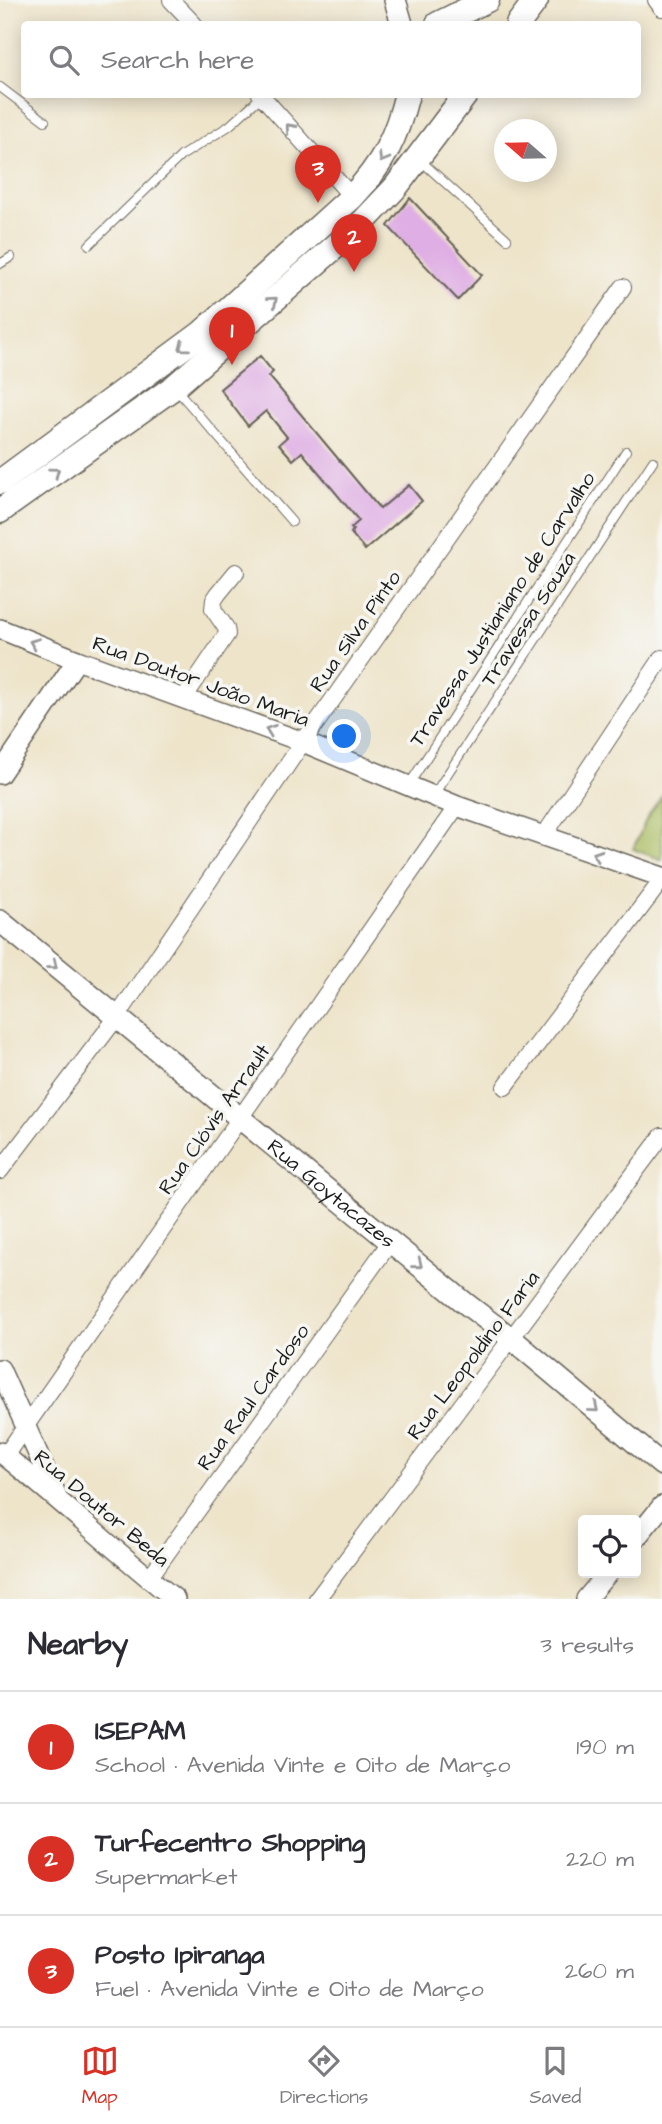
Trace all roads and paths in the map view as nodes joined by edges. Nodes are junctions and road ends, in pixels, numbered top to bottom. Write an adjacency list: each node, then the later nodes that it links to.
1 (171, 0): 7 (street)
2 (396, 0): 8 (main road)
3 (536, 0): 10 (main road)
4 (656, 0): 5 (street)
5 (662, 8)
6 (473, 9): 9 (main road)
7 (191, 21)
8 (401, 21)
9 (445, 21)
10 (520, 21)
11 (0, 87): 17 (lane)
12 (258, 98): 21 (lane)
13 (264, 98): 19 (street, one-way to 13)
14 (406, 98): 19 (main road, one-way to 19)
15 (450, 98): 18 (main road)
16 (463, 98): 18 (main road)
17 (45, 121)
18 (421, 155): 20 (lane); 25 (main road, one-way to 18)
19 (352, 197): 28 (main road, one-way to 28)
20 (508, 239)
21 (89, 245)
22 (11, 257): 23 (lane)
23 (0, 264)
24 (624, 287): 36 (street, Rua Silva Pinto)
25 (174, 387): 29 (main road, one-way to 25); 30 (lane)
26 (626, 451): 38 (lane, Travessa Justianiano de Carvalho)
27 (653, 461): 39 (lane, Travessa Souza)
28 (2, 477)
29 (0, 511)
30 (292, 522)
31 (236, 572): 35 (street)
32 (0, 629): 34 (street, Rua Doutor João Maria, one-way to 32)
33 (662, 658): 41 (street)
34 (77, 660): 35 (street, Rua Doutor João Maria); 37 (street)
35 (184, 698): 36 (street, Rua Doutor João Maria, one-way to 35)
36 (303, 742): 38 (street, Rua Doutor João Maria); 44 (street, Rua Silva Pinto)
37 (0, 774)
38 (408, 786): 39 (street, Rua Doutor João Maria)
39 (433, 796): 40 (street, Rua Doutor João Maria)
40 (457, 806): 41 (street, Rua Doutor João Maria); 46 (street, Rua Clóvis Arrault)
41 (543, 837): 42 (street, Rua Doutor João Maria, one-way to 41)
42 (662, 878): 45 (street)
43 (0, 921): 44 (main road, Rua Goytacazes, one-way to 44)
44 (117, 1017): 46 (main road, Rua Goytacazes); 48 (street, Rua Silva Pinto)
45 (505, 1087)
46 (240, 1119): 49 (main road, Rua Goytacazes); 52 (street, Rua Clóvis Arrault)
47 (662, 1136): 50 (street, Rua Leopoldino Faria)
48 (0, 1171)
49 (391, 1241): 50 (main road, Rua Goytacazes, one-way to 50); 58 (street, Rua Raul Cardoso)
50 (512, 1339): 54 (main road, Rua Goytacazes, one-way to 54); 61 (street, Rua Leopoldino Faria)
51 (0, 1369): 52 (street)
52 (25, 1427): 53 (street, Rua Clóvis Arrault); 55 (street)
53 (3, 1454): 55 (street, Rua Doutor Beda)
54 (662, 1465)
55 (58, 1498): 58 (street, Rua Doutor Beda)
56 (662, 1506): 57 (street)
57 (641, 1532)
58 (149, 1578): 60 (street, Rua Doutor Beda)
59 (604, 1578): 62 (street)
60 (175, 1599)
61 (317, 1599)
62 (586, 1599)

